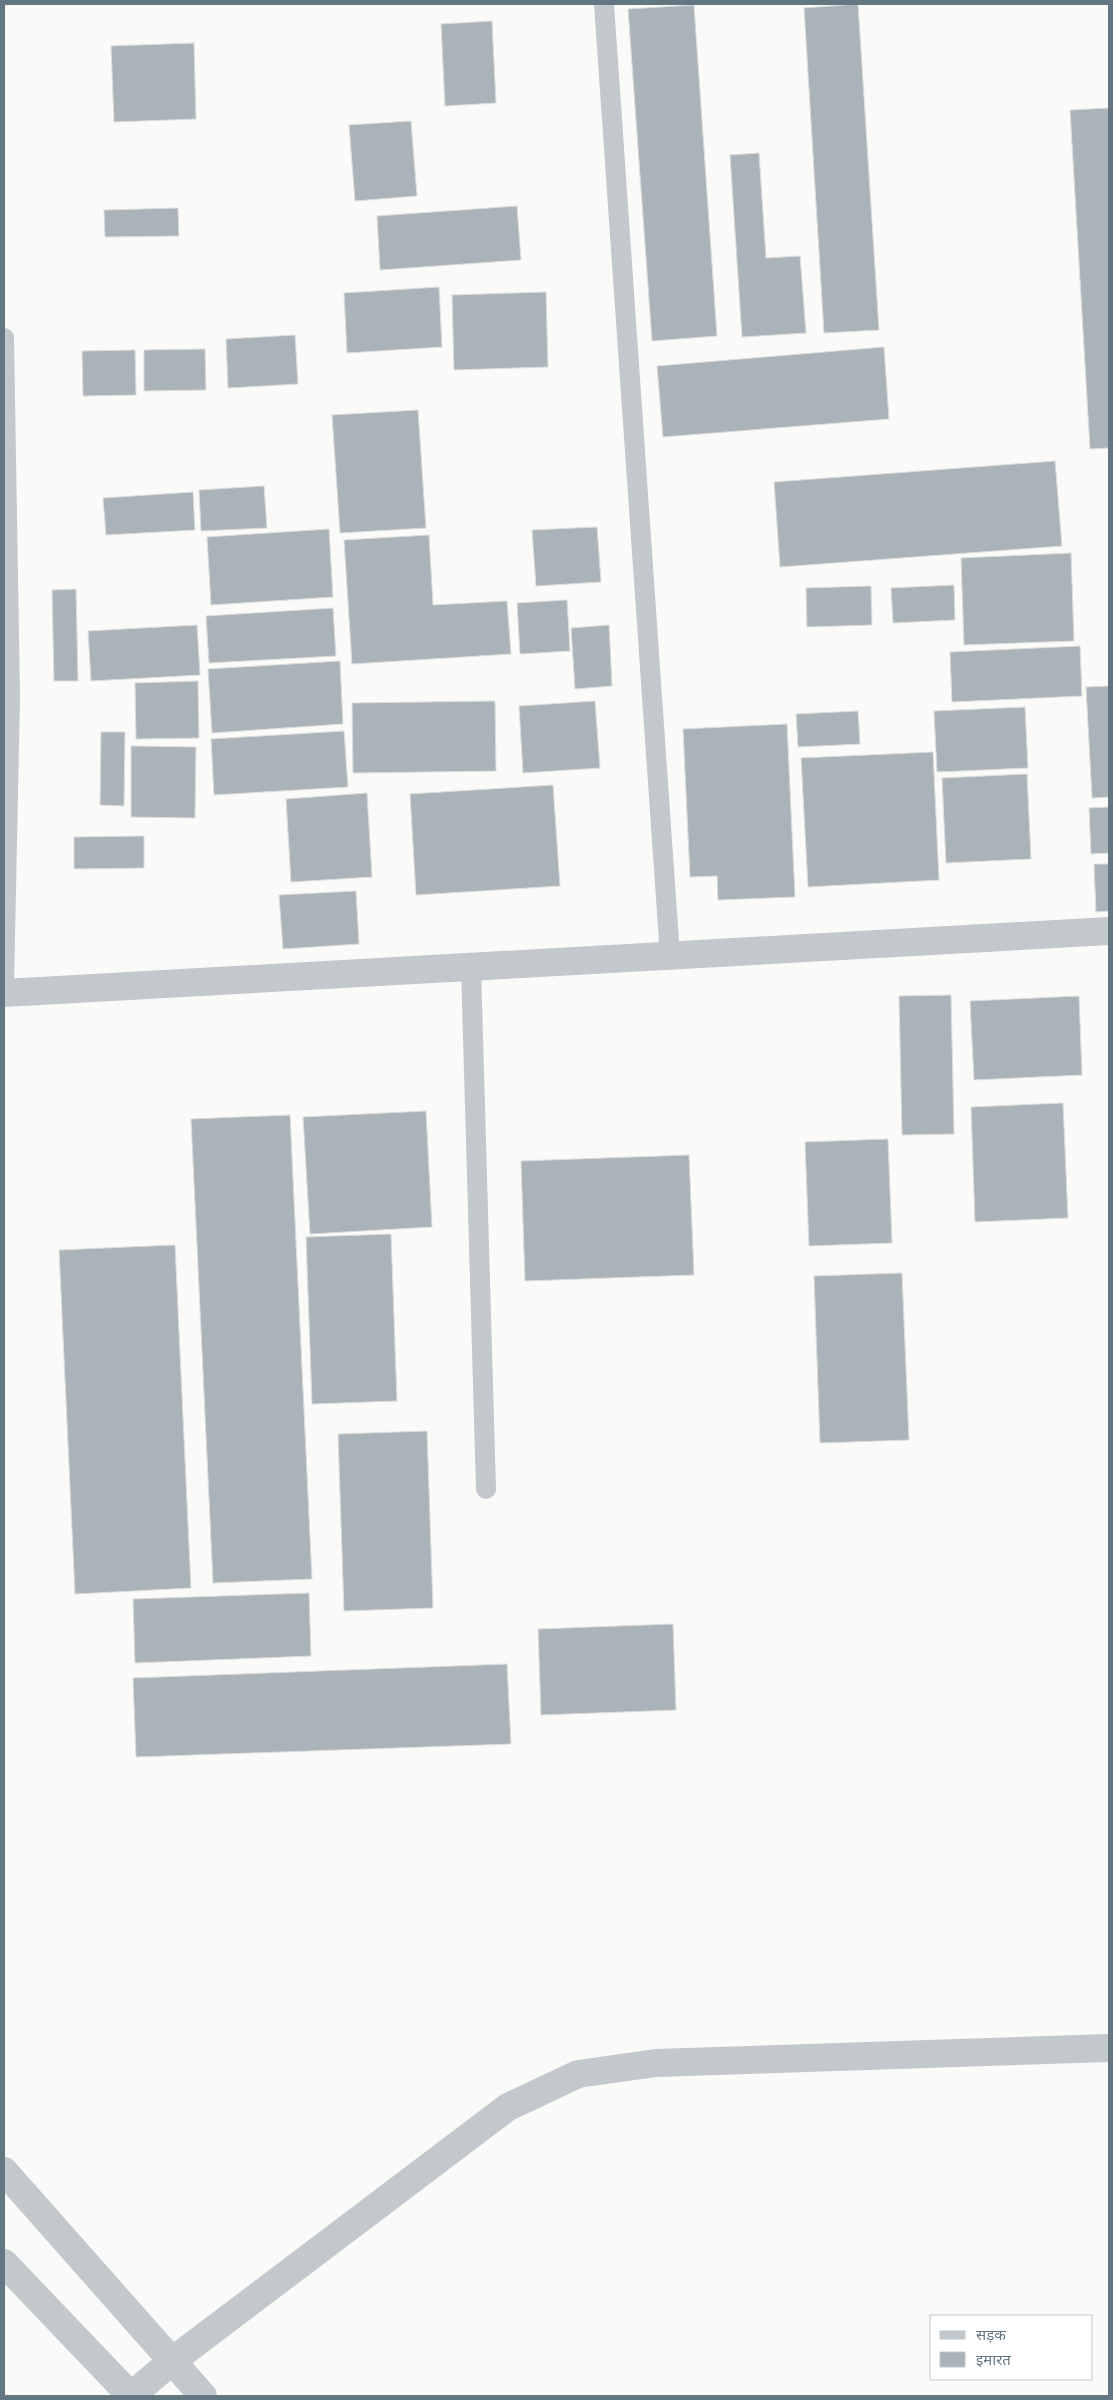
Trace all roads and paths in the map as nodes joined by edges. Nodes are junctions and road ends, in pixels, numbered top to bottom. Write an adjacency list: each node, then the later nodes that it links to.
1 (604, 4): 4 (lane)
2 (4, 338): 6 (lane)
3 (1109, 931): 4 (street)
4 (670, 956): 5 (street)
5 (471, 967): 7 (street); 8 (lane)
6 (4, 987)
7 (4, 993)
8 (486, 1489)
9 (1109, 2048): 12 (street)
10 (4, 2171): 12 (street)
11 (4, 2264): 13 (street)
12 (172, 2361): 13 (street); 14 (street)
13 (131, 2396)
14 (203, 2396)

